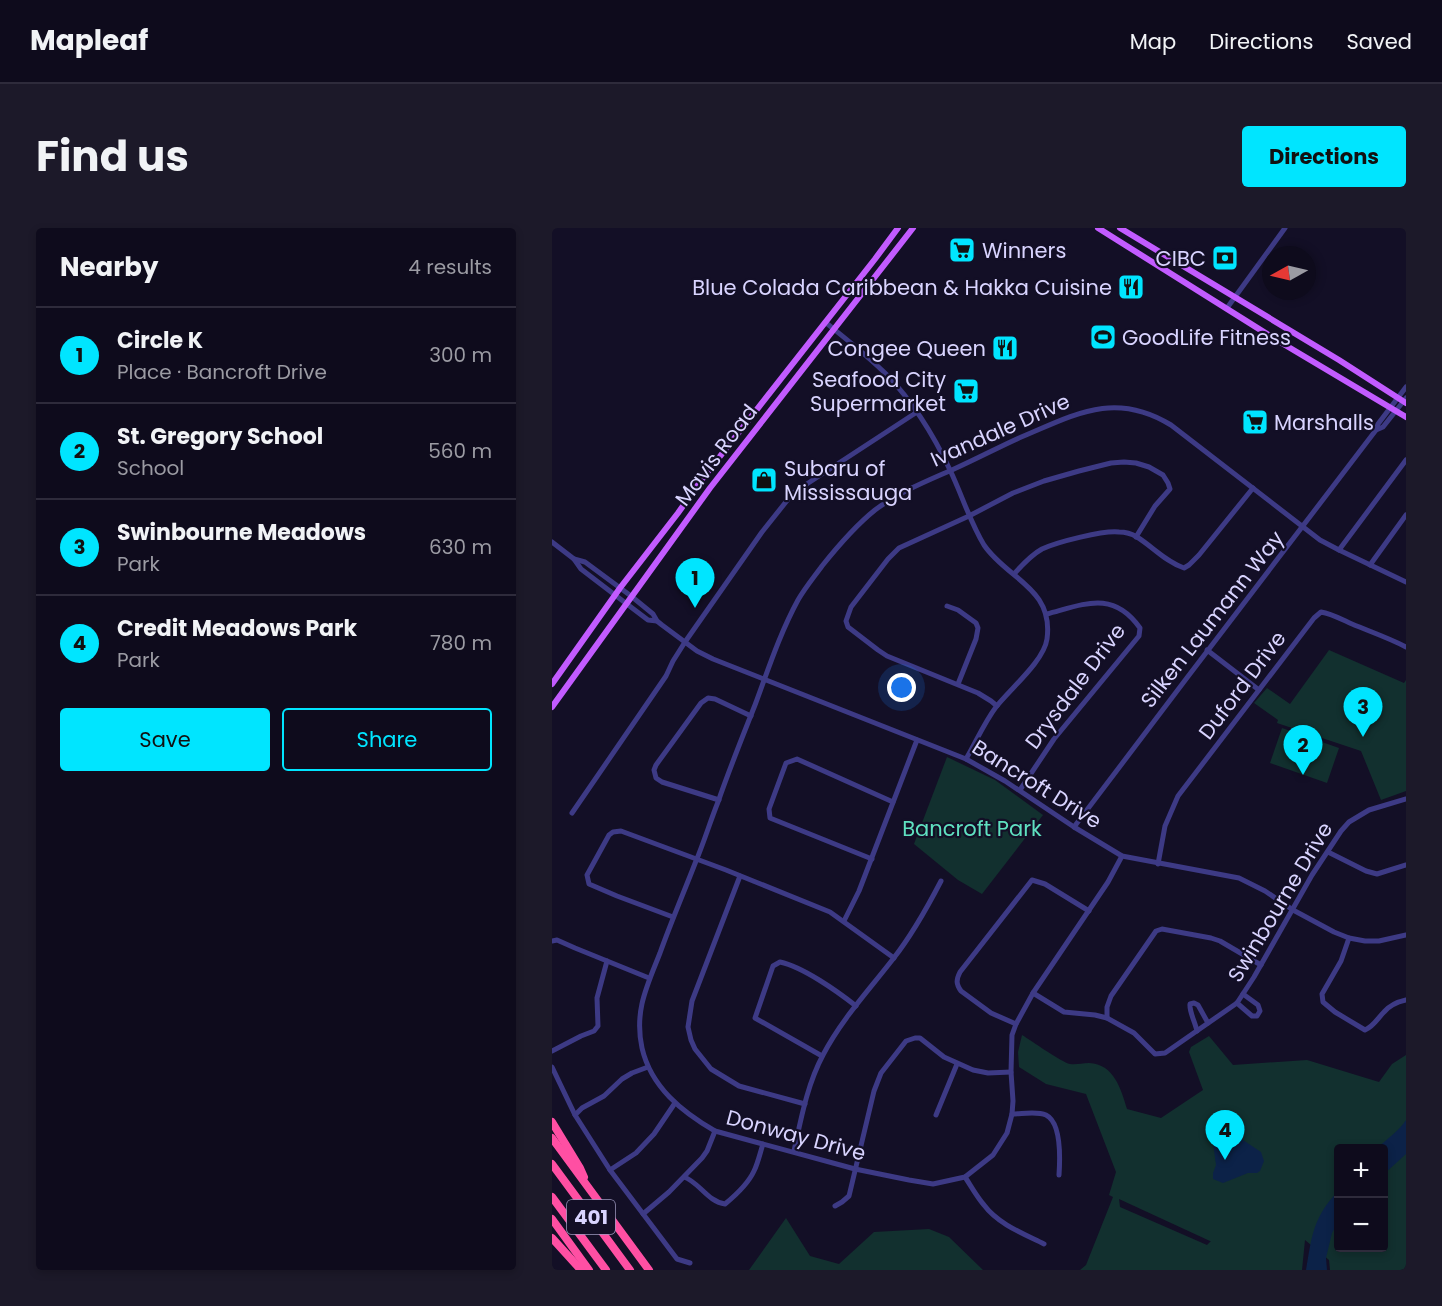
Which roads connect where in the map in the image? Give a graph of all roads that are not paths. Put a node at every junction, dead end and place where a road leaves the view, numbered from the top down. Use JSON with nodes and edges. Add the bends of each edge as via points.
{"nodes":[{"id":1,"x":898,"y":228,"type":"edge"},
{"id":2,"x":913,"y":228,"type":"edge"},
{"id":3,"x":1098,"y":228,"type":"edge"},
{"id":4,"x":1120,"y":228,"type":"edge"},
{"id":5,"x":1285,"y":228,"type":"edge"},
{"id":6,"x":1234,"y":298,"type":"junction"},
{"id":7,"x":1227,"y":308,"type":"junction"},
{"id":8,"x":825,"y":322,"type":"junction"},
{"id":9,"x":833,"y":329,"type":"junction"},
{"id":10,"x":1406,"y":387,"type":"edge"},
{"id":11,"x":1403,"y":400,"type":"edge"},
{"id":12,"x":1393,"y":410,"type":"junction"},
{"id":13,"x":917,"y":412,"type":"junction"},
{"id":14,"x":1406,"y":417,"type":"edge"},
{"id":15,"x":1406,"y":460,"type":"edge"},
{"id":16,"x":950,"y":471,"type":"junction"},
{"id":17,"x":1253,"y":488,"type":"junction"},
{"id":18,"x":1406,"y":515,"type":"edge"},
{"id":19,"x":969,"y":516,"type":"junction"},
{"id":20,"x":1304,"y":527,"type":"junction"},
{"id":21,"x":1136,"y":537,"type":"junction"},
{"id":22,"x":552,"y":542,"type":"edge"},
{"id":23,"x":1339,"y":550,"type":"junction"},
{"id":24,"x":574,"y":560,"type":"junction"},
{"id":25,"x":1370,"y":565,"type":"junction"},
{"id":26,"x":1014,"y":574,"type":"junction"},
{"id":27,"x":1406,"y":582,"type":"edge"},
{"id":28,"x":620,"y":588,"type":"junction"},
{"id":29,"x":615,"y":595,"type":"junction"},
{"id":30,"x":631,"y":596,"type":"junction"},
{"id":31,"x":626,"y":603,"type":"junction"},
{"id":32,"x":947,"y":606,"type":"dead end"},
{"id":33,"x":1047,"y":614,"type":"junction"},
{"id":34,"x":657,"y":621,"type":"junction"},
{"id":35,"x":685,"y":642,"type":"junction"},
{"id":36,"x":1406,"y":647,"type":"edge"},
{"id":37,"x":1207,"y":650,"type":"junction"},
{"id":38,"x":765,"y":678,"type":"junction"},
{"id":39,"x":552,"y":684,"type":"edge"},
{"id":40,"x":958,"y":684,"type":"junction"},
{"id":41,"x":1259,"y":690,"type":"junction"},
{"id":42,"x":997,"y":706,"type":"junction"},
{"id":43,"x":552,"y":707,"type":"edge"},
{"id":44,"x":751,"y":716,"type":"junction"},
{"id":45,"x":917,"y":740,"type":"junction"},
{"id":46,"x":966,"y":759,"type":"junction"},
{"id":47,"x":1020,"y":790,"type":"junction"},
{"id":48,"x":1406,"y":799,"type":"edge"},
{"id":49,"x":718,"y":800,"type":"junction"},
{"id":50,"x":893,"y":802,"type":"junction"},
{"id":51,"x":572,"y":813,"type":"dead end"},
{"id":52,"x":1074,"y":827,"type":"junction"},
{"id":53,"x":1328,"y":852,"type":"junction"},
{"id":54,"x":1122,"y":856,"type":"junction"},
{"id":55,"x":872,"y":859,"type":"junction"},
{"id":56,"x":697,"y":860,"type":"junction"},
{"id":57,"x":1158,"y":864,"type":"junction"},
{"id":58,"x":1406,"y":866,"type":"edge"},
{"id":59,"x":740,"y":876,"type":"junction"},
{"id":60,"x":941,"y":881,"type":"dead end"},
{"id":61,"x":1293,"y":910,"type":"junction"},
{"id":62,"x":1089,"y":911,"type":"junction"},
{"id":63,"x":673,"y":917,"type":"junction"},
{"id":64,"x":843,"y":921,"type":"junction"},
{"id":65,"x":1406,"y":935,"type":"edge"},
{"id":66,"x":1349,"y":938,"type":"junction"},
{"id":67,"x":552,"y":941,"type":"edge"},
{"id":68,"x":894,"y":958,"type":"junction"},
{"id":69,"x":607,"y":961,"type":"junction"},
{"id":70,"x":1261,"y":965,"type":"junction"},
{"id":71,"x":649,"y":978,"type":"junction"},
{"id":72,"x":1034,"y":993,"type":"junction"},
{"id":73,"x":1243,"y":994,"type":"junction"},
{"id":74,"x":1406,"y":1000,"type":"edge"},
{"id":75,"x":1238,"y":1003,"type":"junction"},
{"id":76,"x":856,"y":1006,"type":"junction"},
{"id":77,"x":1107,"y":1018,"type":"junction"},
{"id":78,"x":1208,"y":1023,"type":"junction"},
{"id":79,"x":1016,"y":1024,"type":"junction"},
{"id":80,"x":1197,"y":1031,"type":"junction"},
{"id":81,"x":552,"y":1051,"type":"edge"},
{"id":82,"x":822,"y":1056,"type":"junction"},
{"id":83,"x":957,"y":1064,"type":"junction"},
{"id":84,"x":552,"y":1067,"type":"edge"},
{"id":85,"x":648,"y":1067,"type":"junction"},
{"id":86,"x":1011,"y":1072,"type":"junction"},
{"id":87,"x":675,"y":1103,"type":"junction"},
{"id":88,"x":805,"y":1104,"type":"junction"},
{"id":89,"x":1012,"y":1114,"type":"junction"},
{"id":90,"x":575,"y":1115,"type":"junction"},
{"id":91,"x":936,"y":1115,"type":"dead end"},
{"id":92,"x":552,"y":1122,"type":"edge"},
{"id":93,"x":715,"y":1131,"type":"junction"},
{"id":94,"x":552,"y":1138,"type":"edge"},
{"id":95,"x":763,"y":1144,"type":"junction"},
{"id":96,"x":794,"y":1151,"type":"junction"},
{"id":97,"x":552,"y":1164,"type":"edge"},
{"id":98,"x":855,"y":1169,"type":"junction"},
{"id":99,"x":610,"y":1170,"type":"junction"},
{"id":100,"x":1059,"y":1175,"type":"dead end"},
{"id":101,"x":684,"y":1177,"type":"junction"},
{"id":102,"x":965,"y":1177,"type":"junction"},
{"id":103,"x":591,"y":1192,"type":"junction"},
{"id":104,"x":552,"y":1197,"type":"edge"},
{"id":105,"x":835,"y":1206,"type":"dead end"},
{"id":106,"x":643,"y":1214,"type":"junction"},
{"id":107,"x":552,"y":1219,"type":"edge"},
{"id":108,"x":552,"y":1238,"type":"edge"},
{"id":109,"x":1044,"y":1244,"type":"dead end"},
{"id":110,"x":690,"y":1263,"type":"dead end"},
{"id":111,"x":581,"y":1270,"type":"edge"},
{"id":112,"x":589,"y":1270,"type":"edge"},
{"id":113,"x":606,"y":1270,"type":"edge"},
{"id":114,"x":630,"y":1270,"type":"edge"},
{"id":115,"x":649,"y":1270,"type":"edge"}],
"edges":[{"from":1,"to":8,"type":"main road","name":"Mavis Road"},
{"from":2,"to":9,"type":"main road","name":"Mavis Road"},
{"from":3,"to":7,"type":"main road"},
{"from":4,"to":6,"type":"main road"},
{"from":5,"to":6,"type":"street"},
{"from":6,"to":7,"type":"street"},
{"from":6,"to":11,"type":"main road"},
{"from":7,"to":12,"type":"main road"},
{"from":8,"to":9,"type":"street"},
{"from":8,"to":28,"type":"main road","name":"Mavis Road"},
{"from":9,"to":13,"type":"street","via":[[887,375]]},
{"from":9,"to":30,"type":"main road","name":"Mavis Road"},
{"from":10,"to":11,"type":"street","name":"Silken Laumann Way"},
{"from":11,"to":12,"type":"street","name":"Silken Laumann Way"},
{"from":12,"to":14,"type":"main road"},
{"from":12,"to":20,"type":"street","name":"Silken Laumann Way"},
{"from":13,"to":16,"type":"street"},
{"from":13,"to":35,"type":"street","via":[[793,493]]},
{"from":15,"to":23,"type":"street"},
{"from":16,"to":17,"type":"street","name":"Ivandale Drive","via":[[1077,413],[1117,408],[1143,412],[1171,425]]},
{"from":16,"to":19,"type":"street"},
{"from":16,"to":38,"type":"street","name":"Ivandale Drive","via":[[888,501],[852,531],[799,598]]},
{"from":17,"to":20,"type":"street","name":"Ivandale Drive"},
{"from":17,"to":21,"type":"street","via":[[1184,568]]},
{"from":18,"to":25,"type":"street"},
{"from":19,"to":21,"type":"street","via":[[1044,481],[1111,463],[1136,463],[1163,475],[1170,489]]},
{"from":19,"to":26,"type":"street","via":[[985,546]]},
{"from":19,"to":40,"type":"street","via":[[899,548],[851,607],[846,621],[848,627],[888,656]]},
{"from":20,"to":23,"type":"street","name":"Ivandale Drive"},
{"from":20,"to":37,"type":"street","name":"Silken Laumann Way"},
{"from":21,"to":26,"type":"street","via":[[1117,531],[1056,544],[1029,558]]},
{"from":22,"to":24,"type":"street"},
{"from":23,"to":25,"type":"street","name":"Ivandale Drive"},
{"from":24,"to":28,"type":"street","name":"Bancroft Drive","via":[[585,562]]},
{"from":24,"to":29,"type":"street","name":"Bancroft Drive"},
{"from":25,"to":27,"type":"street","name":"Ivandale Drive"},
{"from":26,"to":33,"type":"street","via":[[1041,601]]},
{"from":28,"to":29,"type":"main road","name":"Mavis Road"},
{"from":28,"to":30,"type":"street","name":"Bancroft Drive"},
{"from":29,"to":31,"type":"street","name":"Bancroft Drive"},
{"from":29,"to":39,"type":"main road","name":"Mavis Road"},
{"from":30,"to":31,"type":"main road","name":"Mavis Road"},
{"from":30,"to":34,"type":"street","name":"Bancroft Drive"},
{"from":31,"to":34,"type":"street","name":"Bancroft Drive","via":[[648,620]]},
{"from":31,"to":43,"type":"main road","name":"Mavis Road"},
{"from":32,"to":40,"type":"street","via":[[976,623],[978,630]]},
{"from":33,"to":42,"type":"street","via":[[1047,641],[1039,658]]},
{"from":33,"to":47,"type":"street","name":"Drysdale Drive","via":[[1106,603],[1134,620],[1140,628],[1139,636],[1054,739]]},
{"from":34,"to":35,"type":"street","name":"Bancroft Drive"},
{"from":35,"to":38,"type":"street","name":"Bancroft Drive","via":[[713,659]]},
{"from":35,"to":51,"type":"street"},
{"from":36,"to":41,"type":"street","name":"Duford Drive","via":[[1321,612]]},
{"from":37,"to":41,"type":"street"},
{"from":37,"to":52,"type":"street","name":"Silken Laumann Way"},
{"from":38,"to":44,"type":"street","name":"Donway Drive"},
{"from":38,"to":45,"type":"street","name":"Bancroft Drive"},
{"from":40,"to":42,"type":"street"},
{"from":41,"to":57,"type":"street","name":"Duford Drive","via":[[1178,796],[1165,826]]},
{"from":42,"to":46,"type":"street"},
{"from":44,"to":49,"type":"street","name":"Donway Drive"},
{"from":44,"to":49,"type":"street","via":[[708,698],[700,703],[654,770],[662,782]]},
{"from":45,"to":46,"type":"street","name":"Bancroft Drive"},
{"from":45,"to":50,"type":"street"},
{"from":46,"to":47,"type":"street","name":"Bancroft Drive"},
{"from":47,"to":52,"type":"street","name":"Bancroft Drive"},
{"from":48,"to":53,"type":"street","name":"Swinbourne Drive","via":[[1369,810],[1349,822]]},
{"from":49,"to":56,"type":"street","name":"Donway Drive"},
{"from":50,"to":55,"type":"street"},
{"from":50,"to":55,"type":"street","via":[[797,759],[786,763],[772,800],[770,818]]},
{"from":52,"to":54,"type":"street","name":"Bancroft Drive"},
{"from":53,"to":58,"type":"street","via":[[1377,874]]},
{"from":53,"to":61,"type":"street","name":"Swinbourne Drive"},
{"from":54,"to":57,"type":"street","name":"Bancroft Drive"},
{"from":54,"to":62,"type":"street","name":"Donway Drive"},
{"from":55,"to":64,"type":"street"},
{"from":56,"to":59,"type":"street"},
{"from":56,"to":63,"type":"street","name":"Donway Drive"},
{"from":56,"to":63,"type":"street","via":[[621,831],[613,832],[587,875],[589,884]]},
{"from":57,"to":61,"type":"street","name":"Bancroft Drive","via":[[1239,878]]},
{"from":59,"to":64,"type":"street","via":[[830,912]]},
{"from":59,"to":88,"type":"street","via":[[692,1001],[688,1027],[691,1040],[711,1069],[739,1086]]},
{"from":60,"to":68,"type":"street"},
{"from":61,"to":66,"type":"street","name":"Bancroft Drive"},
{"from":61,"to":70,"type":"street","name":"Swinbourne Drive"},
{"from":62,"to":72,"type":"street","name":"Donway Drive"},
{"from":62,"to":79,"type":"street","via":[[1032,880],[960,972],[956,980],[961,991]]},
{"from":63,"to":71,"type":"street","name":"Donway Drive"},
{"from":64,"to":68,"type":"street"},
{"from":65,"to":66,"type":"street","name":"Bancroft Drive","via":[[1379,941]]},
{"from":66,"to":74,"type":"street","via":[[1323,994],[1323,1002],[1365,1030],[1394,1003]]},
{"from":67,"to":69,"type":"street"},
{"from":68,"to":76,"type":"street"},
{"from":69,"to":71,"type":"street"},
{"from":69,"to":81,"type":"street","via":[[597,998],[598,1026]]},
{"from":70,"to":73,"type":"street","name":"Swinbourne Drive"},
{"from":70,"to":77,"type":"street","via":[[1211,938],[1156,931],[1112,996]]},
{"from":71,"to":85,"type":"street","name":"Donway Drive","via":[[640,1016]]},
{"from":72,"to":77,"type":"street","name":"Swinbourne Drive","via":[[1064,1012]]},
{"from":72,"to":79,"type":"street","name":"Donway Drive"},
{"from":73,"to":75,"type":"street","name":"Swinbourne Drive"},
{"from":73,"to":75,"type":"street","via":[[1260,1011],[1252,1016]]},
{"from":75,"to":78,"type":"street","name":"Swinbourne Drive"},
{"from":76,"to":82,"type":"street"},
{"from":76,"to":82,"type":"street","via":[[789,964],[780,962],[773,966],[755,1018]]},
{"from":77,"to":80,"type":"street","name":"Swinbourne Drive","via":[[1134,1033],[1155,1054],[1165,1053]]},
{"from":78,"to":80,"type":"street","name":"Swinbourne Drive"},
{"from":78,"to":80,"type":"street","via":[[1198,1005],[1190,1004]]},
{"from":79,"to":86,"type":"street","name":"Donway Drive"},
{"from":82,"to":88,"type":"street"},
{"from":83,"to":86,"type":"street","via":[[988,1073]]},
{"from":83,"to":91,"type":"street"},
{"from":83,"to":98,"type":"street","via":[[920,1038],[906,1041],[881,1073]]},
{"from":84,"to":90,"type":"street"},
{"from":85,"to":87,"type":"street","name":"Donway Drive"},
{"from":85,"to":90,"type":"street","via":[[622,1079]]},
{"from":86,"to":89,"type":"street","name":"Donway Drive"},
{"from":87,"to":93,"type":"street","name":"Donway Drive"},
{"from":87,"to":99,"type":"street","via":[[636,1153]]},
{"from":88,"to":96,"type":"street"},
{"from":89,"to":100,"type":"street","via":[[1038,1113],[1053,1123],[1060,1154]]},
{"from":89,"to":102,"type":"street","name":"Donway Drive","via":[[1007,1133],[993,1155]]},
{"from":90,"to":99,"type":"street"},
{"from":92,"to":103,"type":"highway"},
{"from":93,"to":95,"type":"street","name":"Donway Drive"},
{"from":93,"to":101,"type":"street","via":[[707,1151]]},
{"from":94,"to":103,"type":"highway","number":"401"},
{"from":95,"to":96,"type":"street","name":"Donway Drive"},
{"from":95,"to":101,"type":"street","via":[[749,1180],[725,1204]]},
{"from":96,"to":98,"type":"street","name":"Donway Drive"},
{"from":97,"to":114,"type":"highway","number":"401"},
{"from":98,"to":102,"type":"street","name":"Donway Drive","via":[[933,1184]]},
{"from":98,"to":105,"type":"street","via":[[849,1196]]},
{"from":99,"to":106,"type":"street"},
{"from":101,"to":106,"type":"street"},
{"from":102,"to":109,"type":"street","via":[[984,1207]]},
{"from":103,"to":115,"type":"highway","number":"401"},
{"from":104,"to":113,"type":"highway","number":"401"},
{"from":106,"to":110,"type":"street","via":[[677,1259]]},
{"from":107,"to":112,"type":"highway","number":"401"},
{"from":108,"to":111,"type":"highway"}]}
